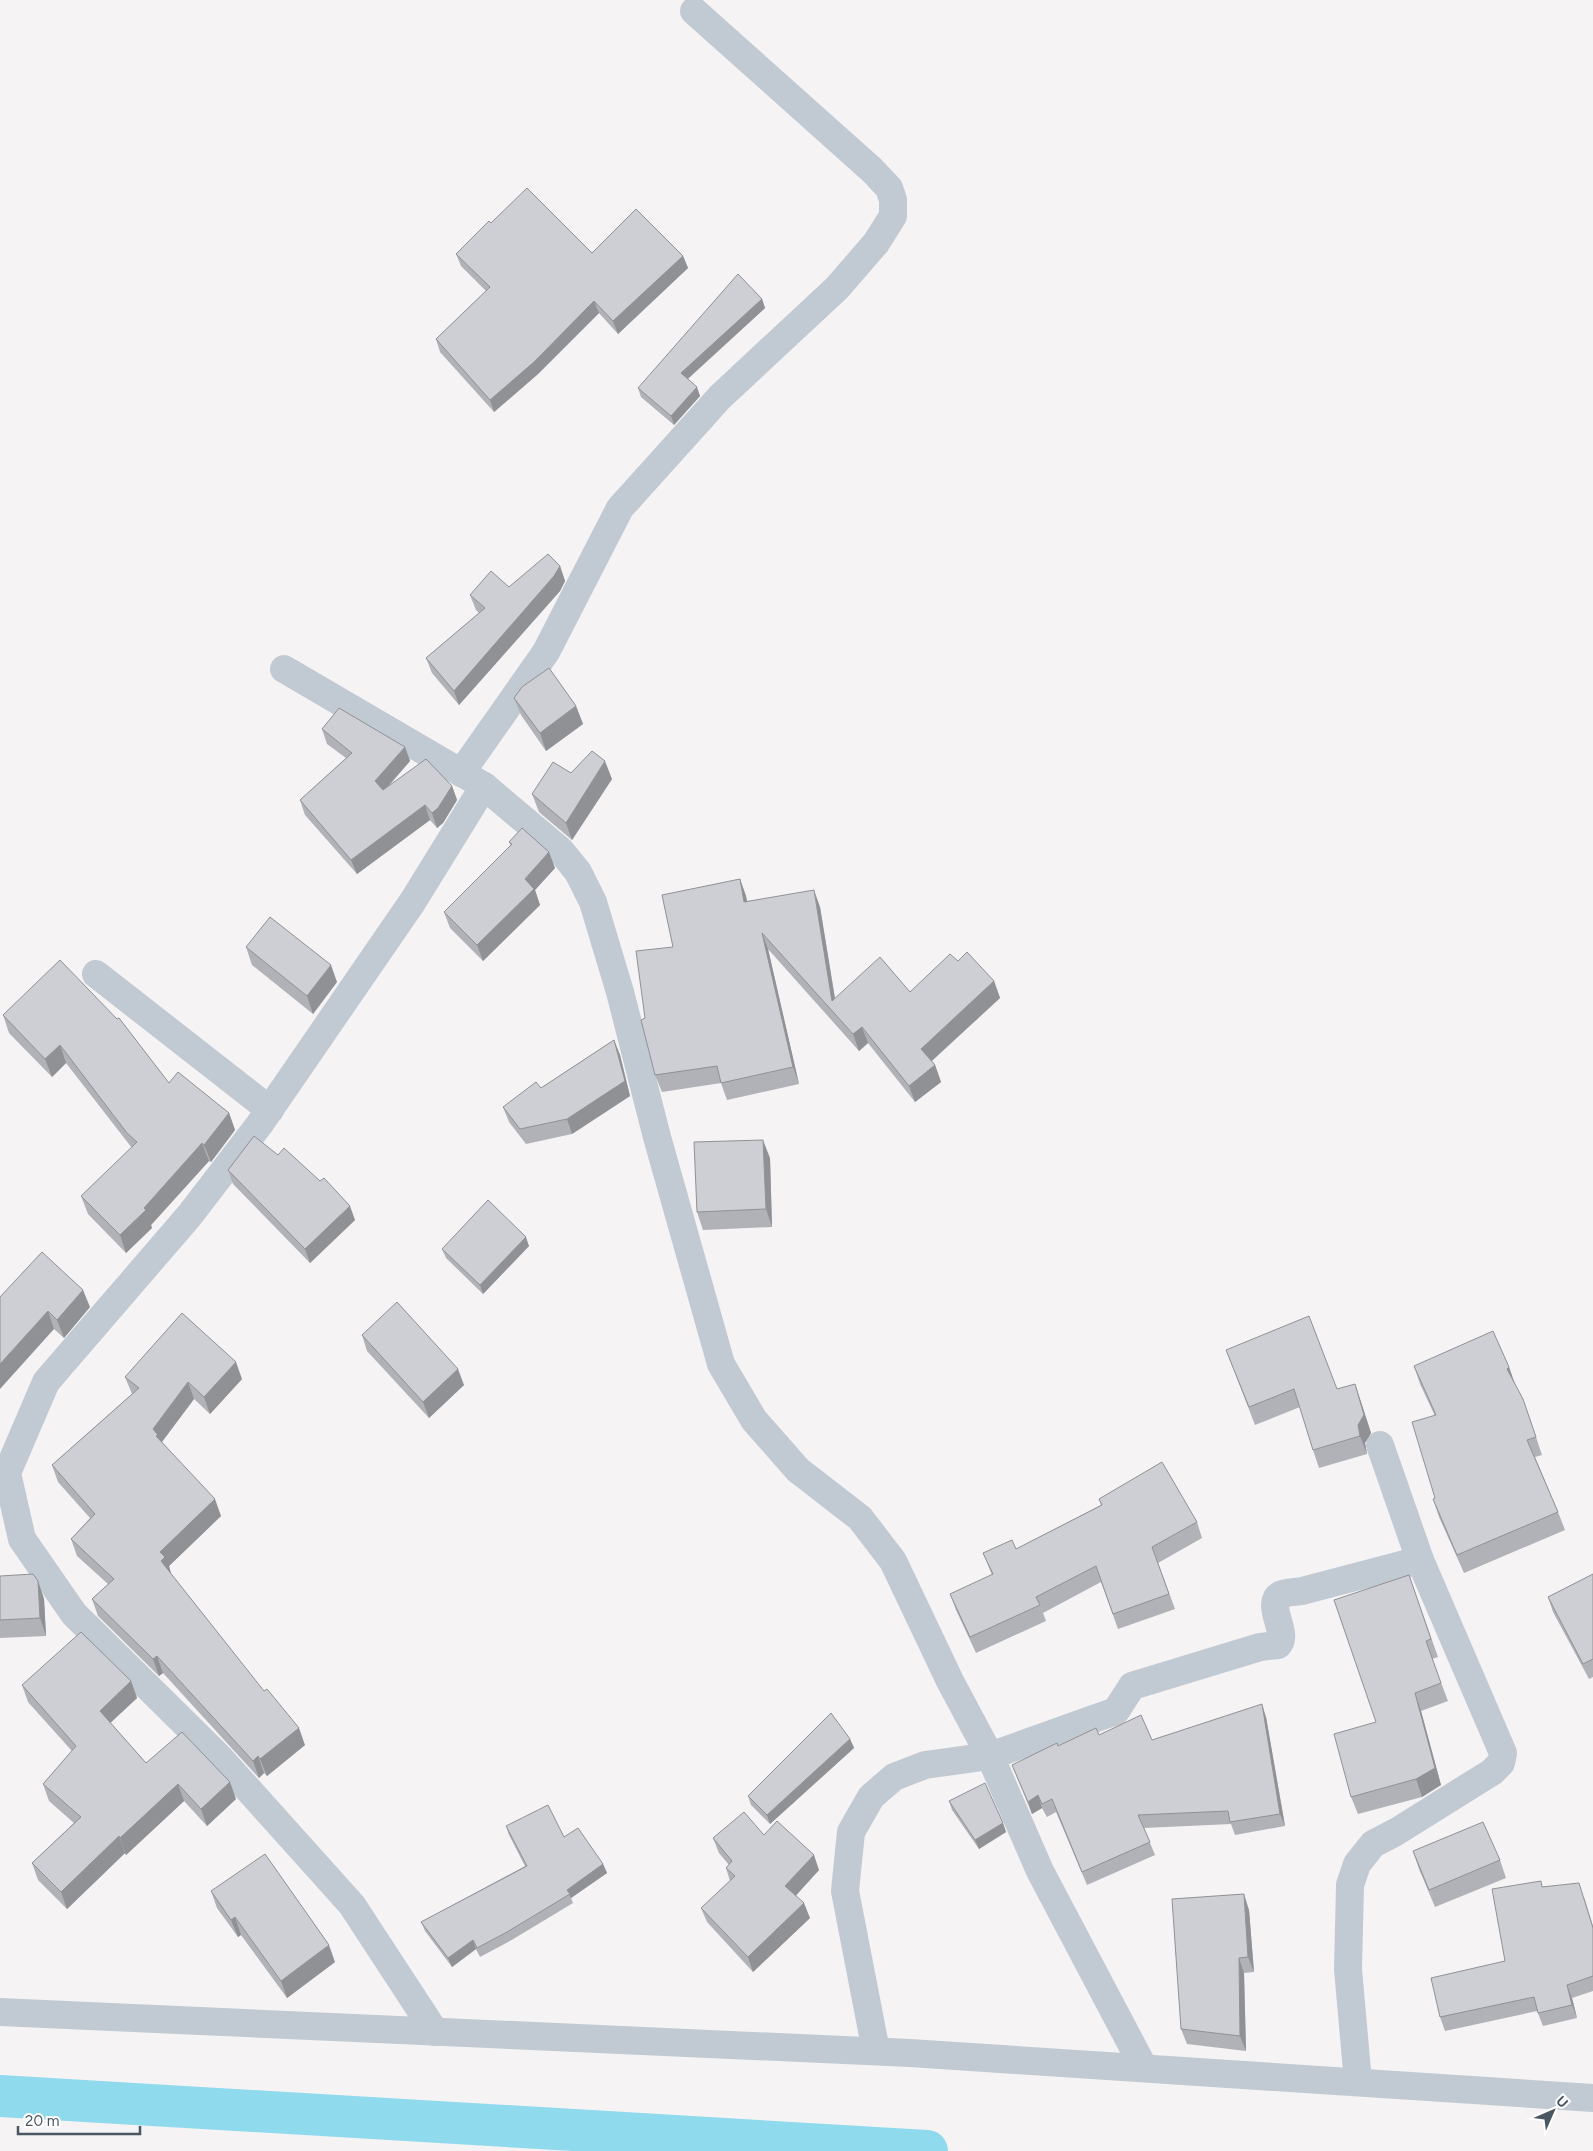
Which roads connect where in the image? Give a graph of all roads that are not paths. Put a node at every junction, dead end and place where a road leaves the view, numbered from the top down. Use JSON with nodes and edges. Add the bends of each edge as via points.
{"nodes":[{"id":1,"x":694,"y":11,"type":"dead end"},
{"id":2,"x":284,"y":669,"type":"dead end"},
{"id":3,"x":472,"y":780,"type":"junction"},
{"id":4,"x":96,"y":974,"type":"dead end"},
{"id":5,"x":270,"y":1110,"type":"junction"},
{"id":6,"x":1380,"y":1445,"type":"dead end"},
{"id":7,"x":1420,"y":1560,"type":"junction"},
{"id":8,"x":990,"y":1756,"type":"junction"},
{"id":9,"x":0,"y":2012,"type":"edge"},
{"id":10,"x":434,"y":2032,"type":"junction"},
{"id":11,"x":876,"y":2051,"type":"junction"},
{"id":12,"x":1144,"y":2068,"type":"junction"},
{"id":13,"x":1358,"y":2082,"type":"junction"},
{"id":14,"x":1593,"y":2098,"type":"edge"}],
"edges":[{"from":1,"to":3,"type":"street","via":[[872,170],[889,188],[893,216],[876,243],[837,288],[720,397],[620,508],[546,652]]},
{"from":2,"to":3,"type":"street"},
{"from":3,"to":5,"type":"street","via":[[414,901]]},
{"from":3,"to":8,"type":"street","via":[[561,850],[578,872],[593,902],[721,1364],[754,1420],[798,1470],[860,1518],[893,1561]]},
{"from":4,"to":5,"type":"street"},
{"from":5,"to":10,"type":"street","via":[[189,1216],[46,1382],[7,1473],[22,1539],[74,1614],[220,1758],[352,1905]]},
{"from":6,"to":7,"type":"street"},
{"from":7,"to":8,"type":"street","via":[[1282,1594],[1275,1606],[1282,1639],[1278,1645],[1260,1647],[1132,1686],[1116,1711]]},
{"from":7,"to":13,"type":"street","via":[[1503,1753],[1501,1763],[1492,1772],[1373,1844],[1356,1864],[1350,1885],[1348,1970]]},
{"from":8,"to":11,"type":"street","via":[[925,1765],[894,1778],[871,1797],[851,1832],[845,1891]]},
{"from":8,"to":12,"type":"street","via":[[1040,1871]]},
{"from":9,"to":10,"type":"street"},
{"from":10,"to":11,"type":"street"},
{"from":11,"to":12,"type":"street"},
{"from":12,"to":13,"type":"street"},
{"from":13,"to":14,"type":"street"}]}
